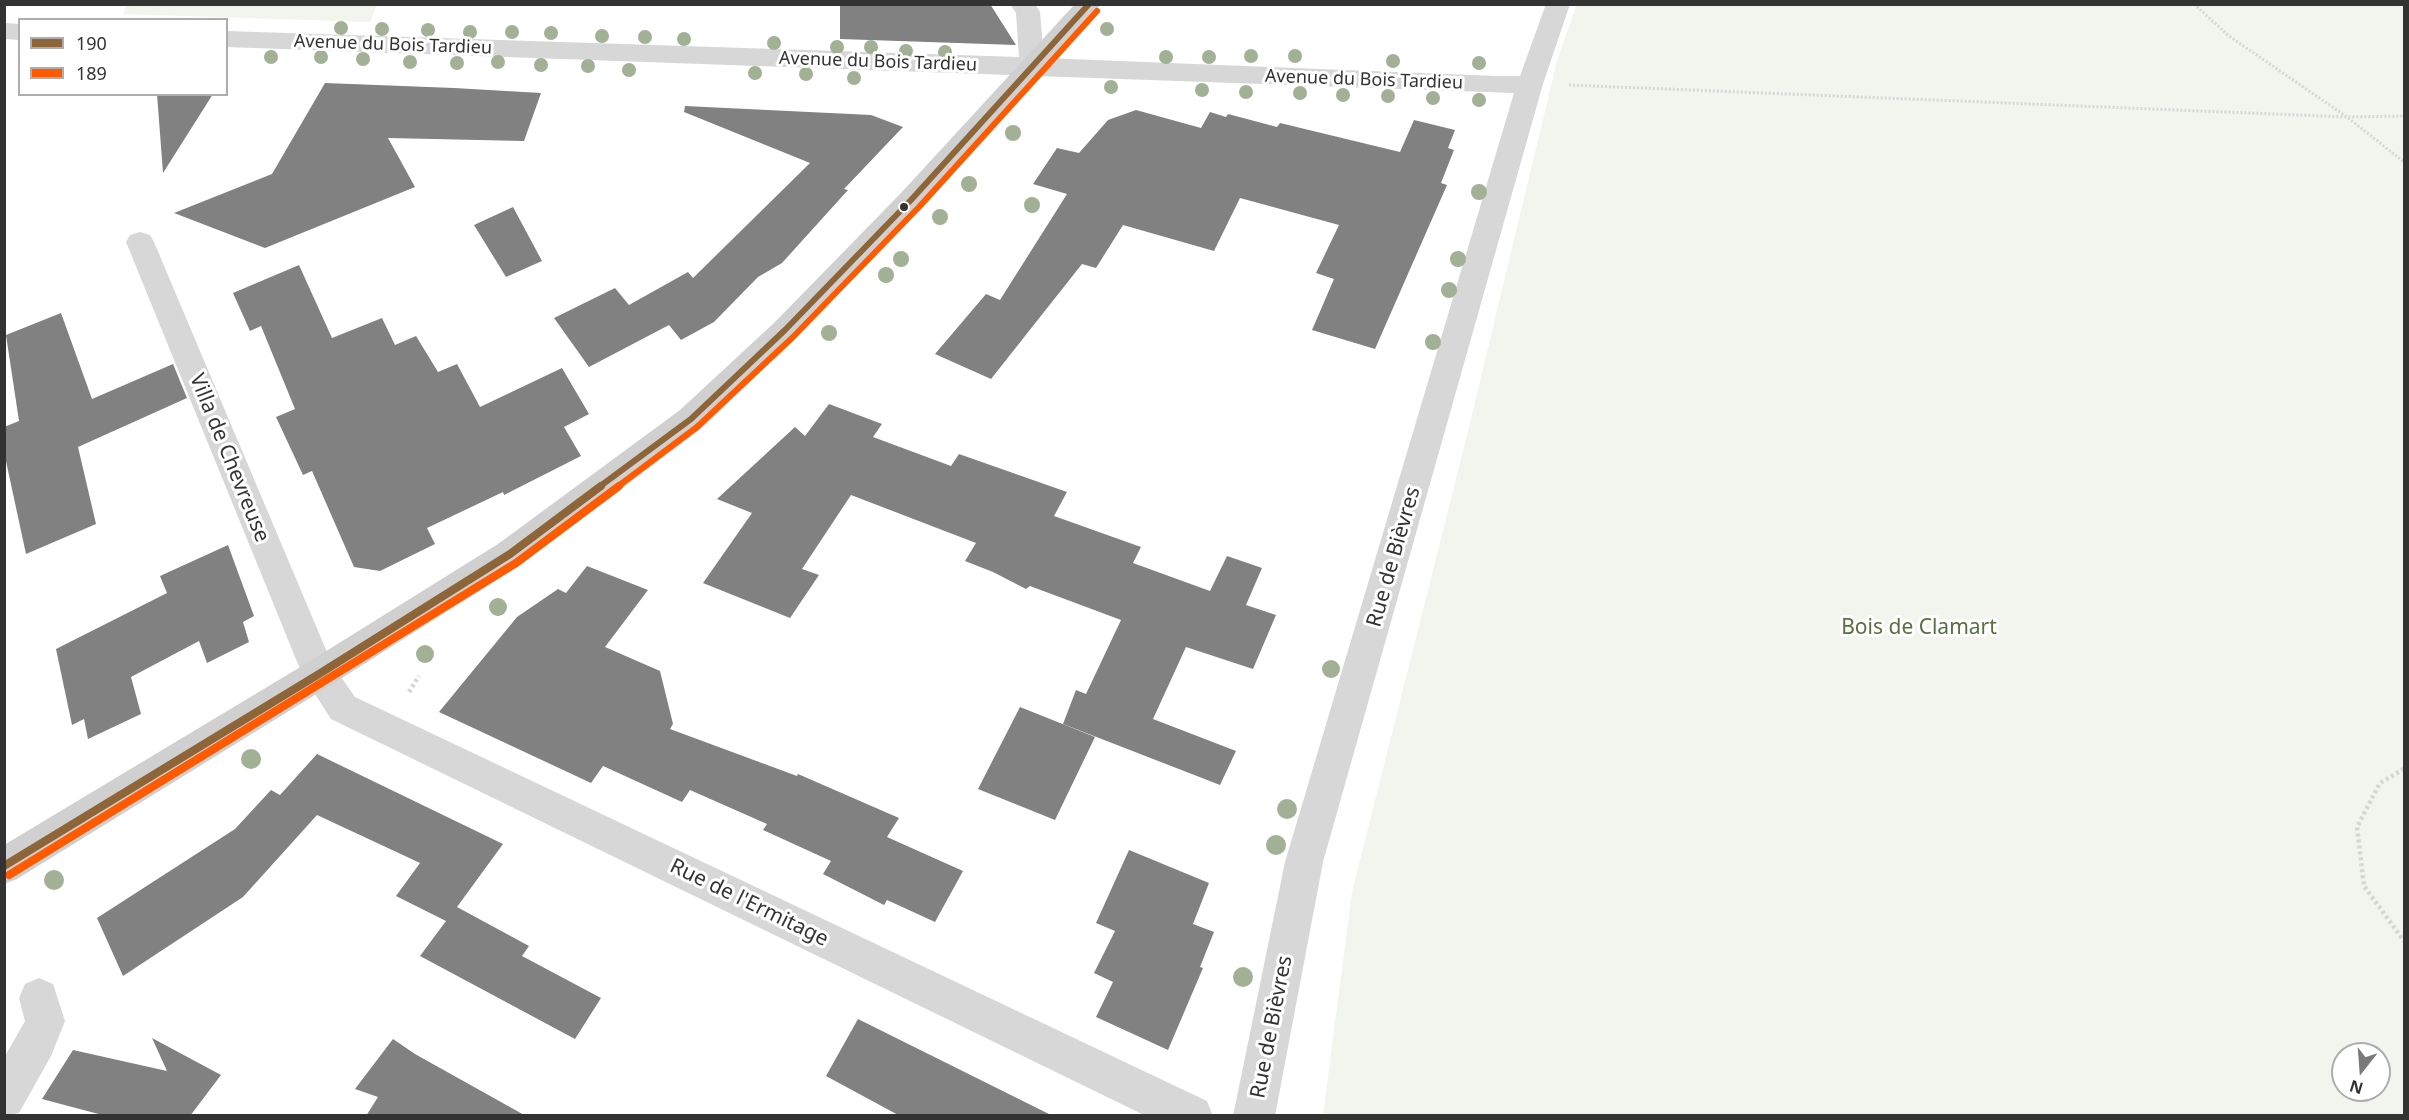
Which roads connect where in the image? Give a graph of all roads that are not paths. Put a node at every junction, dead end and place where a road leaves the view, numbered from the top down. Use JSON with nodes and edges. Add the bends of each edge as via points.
{"nodes":[{"id":1,"x":1022,"y":4,"type":"edge"},
{"id":2,"x":1089,"y":4,"type":"edge"},
{"id":3,"x":1558,"y":4,"type":"edge"},
{"id":4,"x":228,"y":39,"type":"edge"},
{"id":5,"x":1032,"y":67,"type":"junction"},
{"id":6,"x":1530,"y":84,"type":"junction"},
{"id":7,"x":140,"y":242,"type":"dead end"},
{"id":8,"x":319,"y":674,"type":"junction"},
{"id":9,"x":4,"y":866,"type":"edge"},
{"id":10,"x":39,"y":998,"type":"dead end"},
{"id":11,"x":4,"y":1098,"type":"edge"},
{"id":12,"x":1192,"y":1116,"type":"edge"},
{"id":13,"x":1254,"y":1116,"type":"edge"}],
"edges":[{"from":1,"to":5,"type":"street","via":[[1028,12]]},
{"from":2,"to":5,"type":"street"},
{"from":3,"to":6,"type":"street","name":"Rue de Bièvres"},
{"from":4,"to":5,"type":"street","name":"Avenue du Bois Tardieu"},
{"from":5,"to":6,"type":"street","name":"Avenue du Bois Tardieu"},
{"from":5,"to":8,"type":"street","via":[[785,330],[690,419],[510,554]]},
{"from":6,"to":13,"type":"street","name":"Rue de Bièvres","via":[[1304,862]]},
{"from":7,"to":8,"type":"street","name":"Villa de Chevreuse"},
{"from":8,"to":9,"type":"street"},
{"from":8,"to":12,"type":"street","name":"Rue de l'Ermitage","via":[[343,708]]},
{"from":10,"to":11,"type":"street","via":[[45,1022]]}]}
